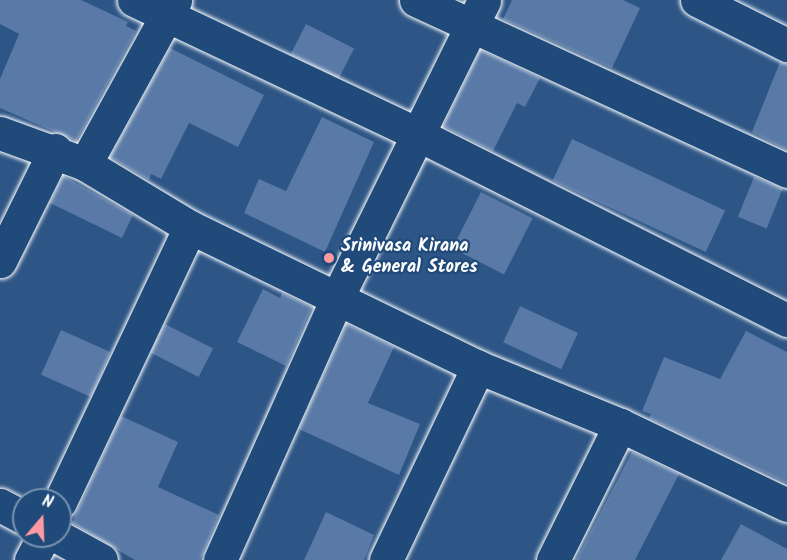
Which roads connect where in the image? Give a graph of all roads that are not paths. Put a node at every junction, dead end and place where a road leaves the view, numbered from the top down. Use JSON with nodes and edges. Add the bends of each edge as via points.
{"nodes":[{"id":1,"x":134,"y":0,"type":"edge"},
{"id":2,"x":416,"y":0,"type":"edge"},
{"id":3,"x":697,"y":0,"type":"edge"},
{"id":4,"x":170,"y":8,"type":"edge"},
{"id":5,"x":478,"y":14,"type":"edge"},
{"id":6,"x":787,"y":45,"type":"edge"},
{"id":7,"x":0,"y":134,"type":"edge"},
{"id":8,"x":419,"y":135,"type":"junction"},
{"id":9,"x":55,"y":150,"type":"junction"},
{"id":10,"x":86,"y":164,"type":"junction"},
{"id":11,"x":787,"y":171,"type":"edge"},
{"id":12,"x":189,"y":227,"type":"junction"},
{"id":13,"x":0,"y":261,"type":"edge"},
{"id":14,"x":337,"y":298,"type":"junction"},
{"id":15,"x":787,"y":320,"type":"edge"},
{"id":16,"x":478,"y":368,"type":"junction"},
{"id":17,"x":620,"y":425,"type":"junction"},
{"id":18,"x":67,"y":488,"type":"edge"},
{"id":19,"x":787,"y":505,"type":"edge"},
{"id":20,"x":72,"y":544,"type":"edge"},
{"id":21,"x":101,"y":560,"type":"edge"},
{"id":22,"x":220,"y":560,"type":"edge"},
{"id":23,"x":386,"y":560,"type":"edge"},
{"id":24,"x":552,"y":560,"type":"edge"}],
"edges":[{"from":1,"to":4,"type":"street"},
{"from":2,"to":5,"type":"street"},
{"from":3,"to":6,"type":"street"},
{"from":4,"to":8,"type":"street"},
{"from":4,"to":10,"type":"street"},
{"from":5,"to":8,"type":"street"},
{"from":5,"to":11,"type":"street"},
{"from":7,"to":9,"type":"street"},
{"from":8,"to":14,"type":"street"},
{"from":8,"to":15,"type":"street"},
{"from":9,"to":10,"type":"street"},
{"from":9,"to":13,"type":"street"},
{"from":10,"to":12,"type":"street"},
{"from":12,"to":14,"type":"street"},
{"from":12,"to":18,"type":"street"},
{"from":14,"to":16,"type":"street"},
{"from":14,"to":22,"type":"street"},
{"from":16,"to":17,"type":"street"},
{"from":16,"to":23,"type":"street"},
{"from":17,"to":19,"type":"street"},
{"from":17,"to":24,"type":"street"},
{"from":20,"to":21,"type":"street"}]}
